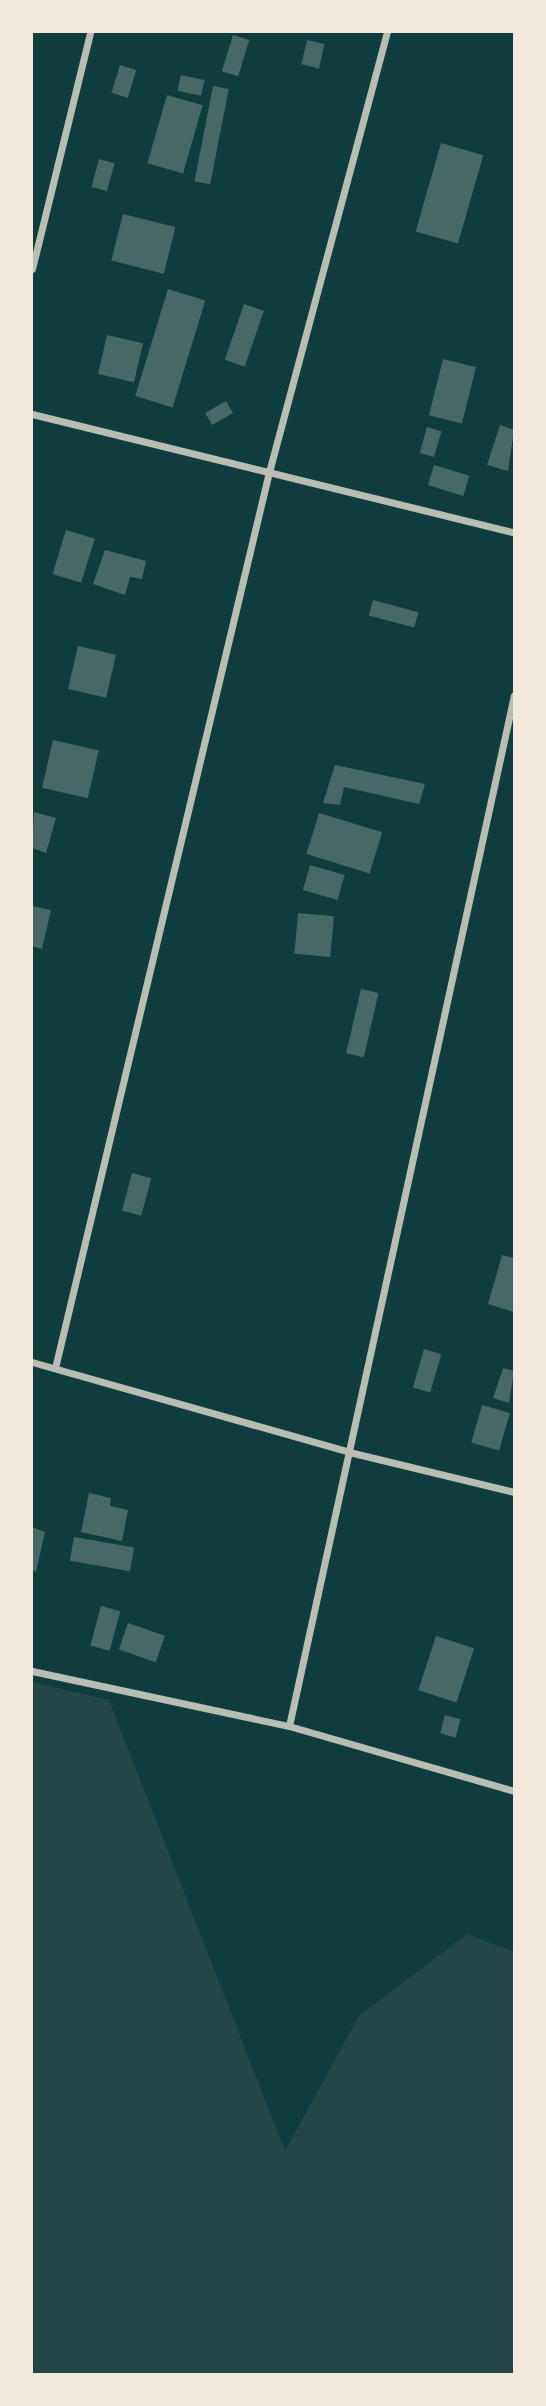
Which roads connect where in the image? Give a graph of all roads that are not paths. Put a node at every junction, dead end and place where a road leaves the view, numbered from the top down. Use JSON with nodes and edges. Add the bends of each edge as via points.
{"nodes":[{"id":1,"x":90,"y":32,"type":"edge"},
{"id":2,"x":387,"y":32,"type":"edge"},
{"id":3,"x":32,"y":269,"type":"edge"},
{"id":4,"x":32,"y":414,"type":"edge"},
{"id":5,"x":269,"y":472,"type":"junction"},
{"id":6,"x":514,"y":532,"type":"edge"},
{"id":7,"x":514,"y":695,"type":"edge"},
{"id":8,"x":32,"y":1362,"type":"edge"},
{"id":9,"x":55,"y":1368,"type":"junction"},
{"id":10,"x":349,"y":1452,"type":"junction"},
{"id":11,"x":514,"y":1492,"type":"edge"},
{"id":12,"x":32,"y":1671,"type":"edge"},
{"id":13,"x":289,"y":1726,"type":"junction"},
{"id":14,"x":514,"y":1791,"type":"edge"}],
"edges":[{"from":1,"to":3,"type":"street"},
{"from":2,"to":5,"type":"street"},
{"from":4,"to":5,"type":"street"},
{"from":5,"to":6,"type":"street"},
{"from":5,"to":9,"type":"street"},
{"from":7,"to":10,"type":"street"},
{"from":8,"to":9,"type":"street"},
{"from":9,"to":10,"type":"street"},
{"from":10,"to":11,"type":"street"},
{"from":10,"to":13,"type":"street"},
{"from":12,"to":13,"type":"street"},
{"from":13,"to":14,"type":"street"}]}
